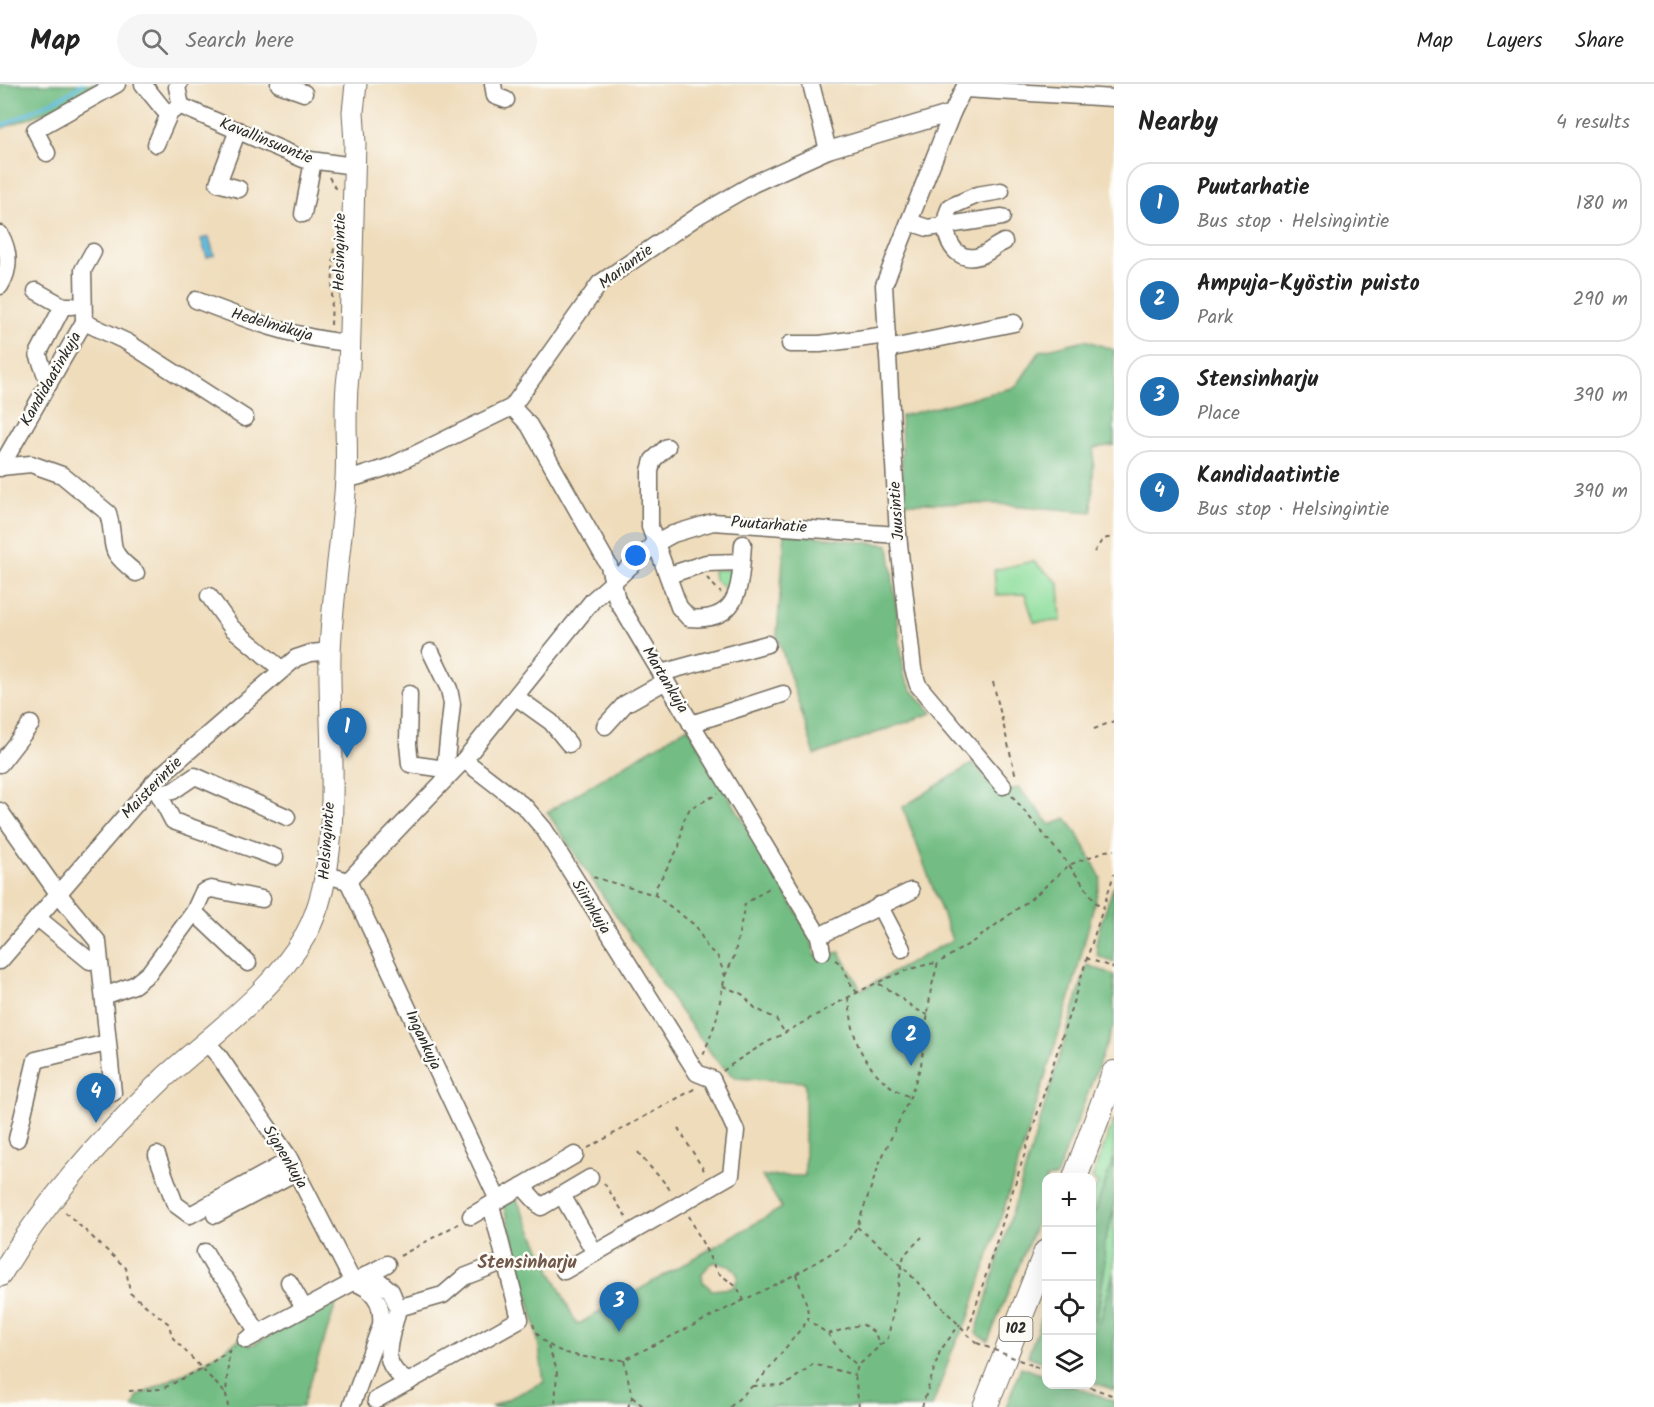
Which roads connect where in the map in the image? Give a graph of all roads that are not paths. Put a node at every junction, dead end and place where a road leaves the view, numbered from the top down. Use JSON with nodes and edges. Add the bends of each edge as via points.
{"nodes":[{"id":1,"x":117,"y":84,"type":"edge"},
{"id":2,"x":143,"y":84,"type":"edge"},
{"id":3,"x":179,"y":84,"type":"edge"},
{"id":4,"x":279,"y":84,"type":"edge"},
{"id":5,"x":356,"y":84,"type":"edge"},
{"id":6,"x":493,"y":84,"type":"edge"},
{"id":7,"x":811,"y":84,"type":"edge"},
{"id":8,"x":965,"y":87,"type":"edge"},
{"id":9,"x":304,"y":93,"type":"dead end"},
{"id":10,"x":1114,"y":98,"type":"edge"},
{"id":11,"x":506,"y":100,"type":"dead end"},
{"id":12,"x":176,"y":109,"type":"junction"},
{"id":13,"x":952,"y":112,"type":"junction"},
{"id":14,"x":238,"y":130,"type":"junction"},
{"id":15,"x":156,"y":144,"type":"dead end"},
{"id":16,"x":828,"y":150,"type":"junction"},
{"id":17,"x":47,"y":153,"type":"dead end"},
{"id":18,"x":313,"y":161,"type":"junction"},
{"id":19,"x":347,"y":166,"type":"junction"},
{"id":20,"x":239,"y":189,"type":"dead end"},
{"id":21,"x":1000,"y":191,"type":"dead end"},
{"id":22,"x":303,"y":214,"type":"dead end"},
{"id":23,"x":1002,"y":217,"type":"dead end"},
{"id":24,"x":909,"y":222,"type":"junction"},
{"id":25,"x":945,"y":226,"type":"junction"},
{"id":26,"x":0,"y":234,"type":"edge"},
{"id":27,"x":1004,"y":242,"type":"dead end"},
{"id":28,"x":93,"y":252,"type":"dead end"},
{"id":29,"x":0,"y":286,"type":"edge"},
{"id":30,"x":36,"y":291,"type":"dead end"},
{"id":31,"x":196,"y":300,"type":"dead end"},
{"id":32,"x":63,"y":306,"type":"junction"},
{"id":33,"x":83,"y":314,"type":"junction"},
{"id":34,"x":1014,"y":323,"type":"dead end"},
{"id":35,"x":887,"y":342,"type":"junction"},
{"id":36,"x":344,"y":343,"type":"junction"},
{"id":37,"x":790,"y":344,"type":"dead end"},
{"id":38,"x":49,"y":384,"type":"junction"},
{"id":39,"x":512,"y":407,"type":"junction"},
{"id":40,"x":245,"y":418,"type":"dead end"},
{"id":41,"x":667,"y":447,"type":"dead end"},
{"id":42,"x":0,"y":468,"type":"edge"},
{"id":43,"x":346,"y":477,"type":"junction"},
{"id":44,"x":898,"y":535,"type":"junction"},
{"id":45,"x":655,"y":544,"type":"junction"},
{"id":46,"x":743,"y":544,"type":"dead end"},
{"id":47,"x":741,"y":561,"type":"junction"},
{"id":48,"x":136,"y":573,"type":"dead end"},
{"id":49,"x":669,"y":575,"type":"junction"},
{"id":50,"x":612,"y":582,"type":"junction"},
{"id":51,"x":209,"y":596,"type":"dead end"},
{"id":52,"x":767,"y":644,"type":"dead end"},
{"id":53,"x":330,"y":651,"type":"junction"},
{"id":54,"x":431,"y":652,"type":"dead end"},
{"id":55,"x":281,"y":669,"type":"junction"},
{"id":56,"x":663,"y":677,"type":"junction"},
{"id":57,"x":409,"y":694,"type":"dead end"},
{"id":58,"x":783,"y":694,"type":"dead end"},
{"id":59,"x":516,"y":697,"type":"junction"},
{"id":60,"x":31,"y":724,"type":"dead end"},
{"id":61,"x":691,"y":724,"type":"junction"},
{"id":62,"x":604,"y":726,"type":"dead end"},
{"id":63,"x":569,"y":744,"type":"dead end"},
{"id":64,"x":464,"y":760,"type":"junction"},
{"id":65,"x":0,"y":764,"type":"edge"},
{"id":66,"x":446,"y":773,"type":"junction"},
{"id":67,"x":1010,"y":781,"type":"road end"},
{"id":68,"x":156,"y":789,"type":"junction"},
{"id":69,"x":0,"y":811,"type":"edge"},
{"id":70,"x":287,"y":817,"type":"dead end"},
{"id":71,"x":275,"y":857,"type":"dead end"},
{"id":72,"x":327,"y":875,"type":"junction"},
{"id":73,"x":348,"y":881,"type":"junction"},
{"id":74,"x":911,"y":891,"type":"dead end"},
{"id":75,"x":57,"y":892,"type":"junction"},
{"id":76,"x":262,"y":899,"type":"dead end"},
{"id":77,"x":879,"y":905,"type":"junction"},
{"id":78,"x":194,"y":912,"type":"junction"},
{"id":79,"x":39,"y":919,"type":"junction"},
{"id":80,"x":902,"y":949,"type":"dead end"},
{"id":81,"x":0,"y":961,"type":"edge"},
{"id":82,"x":90,"y":961,"type":"dead end"},
{"id":83,"x":248,"y":963,"type":"dead end"},
{"id":84,"x":104,"y":996,"type":"junction"},
{"id":85,"x":205,"y":1041,"type":"junction"},
{"id":86,"x":106,"y":1043,"type":"junction"},
{"id":87,"x":1114,"y":1073,"type":"edge"},
{"id":88,"x":113,"y":1092,"type":"dead end"},
{"id":89,"x":17,"y":1139,"type":"dead end"},
{"id":90,"x":157,"y":1155,"type":"dead end"},
{"id":91,"x":574,"y":1155,"type":"road end"},
{"id":92,"x":293,"y":1166,"type":"junction"},
{"id":93,"x":1077,"y":1173,"type":"edge"},
{"id":94,"x":590,"y":1178,"type":"road end"},
{"id":95,"x":522,"y":1186,"type":"junction"},
{"id":96,"x":562,"y":1195,"type":"junction"},
{"id":97,"x":494,"y":1202,"type":"junction"},
{"id":98,"x":215,"y":1215,"type":"dead end"},
{"id":99,"x":471,"y":1216,"type":"road end"},
{"id":100,"x":205,"y":1252,"type":"dead end"},
{"id":101,"x":595,"y":1253,"type":"junction"},
{"id":102,"x":504,"y":1261,"type":"junction"},
{"id":103,"x":387,"y":1264,"type":"road end"},
{"id":104,"x":1042,"y":1264,"type":"edge"},
{"id":105,"x":564,"y":1271,"type":"dead end"},
{"id":106,"x":0,"y":1275,"type":"edge"},
{"id":107,"x":289,"y":1282,"type":"dead end"},
{"id":108,"x":353,"y":1282,"type":"junction"},
{"id":109,"x":304,"y":1308,"type":"junction"},
{"id":110,"x":398,"y":1308,"type":"junction"},
{"id":111,"x":409,"y":1382,"type":"junction"},
{"id":112,"x":375,"y":1400,"type":"dead end"},
{"id":113,"x":351,"y":1407,"type":"edge"},
{"id":114,"x":985,"y":1407,"type":"edge"}],
"edges":[{"from":1,"to":17,"type":"street","via":[[36,130]]},
{"from":2,"to":12,"type":"street","via":[[164,110]]},
{"from":3,"to":12,"type":"street"},
{"from":4,"to":9,"type":"street"},
{"from":5,"to":19,"type":"main road","name":"Helsingintie","via":[[353,112],[343,142]]},
{"from":6,"to":11,"type":"street","via":[[495,96]]},
{"from":7,"to":16,"type":"street"},
{"from":8,"to":10,"type":"street"},
{"from":8,"to":13,"type":"street","name":"Juusintie"},
{"from":12,"to":14,"type":"street","name":"Kavallinsuontie"},
{"from":12,"to":15,"type":"street"},
{"from":13,"to":16,"type":"street","name":"Mariantie"},
{"from":13,"to":24,"type":"street","name":"Juusintie"},
{"from":14,"to":18,"type":"street","name":"Kavallinsuontie"},
{"from":14,"to":20,"type":"street","via":[[218,183]]},
{"from":16,"to":39,"type":"street","name":"Mariantie","via":[[753,184],[701,214],[600,283]]},
{"from":18,"to":19,"type":"street","name":"Kavallinsuontie"},
{"from":18,"to":22,"type":"street"},
{"from":19,"to":36,"type":"main road","name":"Helsingintie"},
{"from":21,"to":25,"type":"street","via":[[959,201],[950,207]]},
{"from":23,"to":25,"type":"street"},
{"from":24,"to":25,"type":"street","via":[[927,228]]},
{"from":24,"to":35,"type":"street","name":"Juusintie","via":[[884,285]]},
{"from":25,"to":27,"type":"street","via":[[952,249],[960,255],[979,256]]},
{"from":26,"to":29,"type":"street","via":[[9,256]]},
{"from":28,"to":33,"type":"street","via":[[83,270]]},
{"from":30,"to":32,"type":"street"},
{"from":31,"to":36,"type":"street","name":"Hedelmäkuja","via":[[249,321]]},
{"from":32,"to":33,"type":"street"},
{"from":32,"to":38,"type":"street","via":[[38,354]]},
{"from":33,"to":38,"type":"street","name":"Kandidaatinkuja"},
{"from":33,"to":40,"type":"street"},
{"from":34,"to":35,"type":"street"},
{"from":35,"to":37,"type":"street"},
{"from":35,"to":44,"type":"street","name":"Juusintie"},
{"from":36,"to":43,"type":"main road","name":"Helsingintie","via":[[338,368],[345,392]]},
{"from":38,"to":42,"type":"street","name":"Kandidaatinkuja"},
{"from":39,"to":43,"type":"street","name":"Mariantie","via":[[391,466]]},
{"from":39,"to":50,"type":"street","name":"Martankuja","via":[[529,425],[609,566]]},
{"from":41,"to":45,"type":"street","via":[[653,460],[650,471],[650,527]]},
{"from":42,"to":48,"type":"street","via":[[31,464],[62,475],[108,513],[113,550]]},
{"from":43,"to":53,"type":"main road","name":"Helsingintie"},
{"from":44,"to":45,"type":"street","name":"Puutarhatie","via":[[713,522]]},
{"from":44,"to":67,"type":"street","name":"Juusintie","via":[[918,685]]},
{"from":45,"to":49,"type":"street"},
{"from":45,"to":50,"type":"street","name":"Puutarhatie"},
{"from":46,"to":47,"type":"street"},
{"from":47,"to":49,"type":"street","via":[[702,564]]},
{"from":47,"to":49,"type":"street","via":[[741,582],[728,610],[700,619],[689,618],[679,607]]},
{"from":50,"to":56,"type":"street","name":"Martankuja","via":[[617,600]]},
{"from":50,"to":59,"type":"street","name":"Puutarhatie","via":[[593,600]]},
{"from":51,"to":55,"type":"street","via":[[232,628]]},
{"from":52,"to":56,"type":"street"},
{"from":53,"to":55,"type":"street","name":"Maisterintie","via":[[296,658]]},
{"from":53,"to":72,"type":"main road","name":"Helsingintie"},
{"from":54,"to":66,"type":"street","via":[[452,704]]},
{"from":55,"to":68,"type":"street","name":"Maisterintie"},
{"from":56,"to":61,"type":"street","name":"Martankuja"},
{"from":56,"to":62,"type":"street","via":[[625,704]]},
{"from":57,"to":66,"type":"street","via":[[410,764]]},
{"from":58,"to":61,"type":"street"},
{"from":59,"to":63,"type":"street","via":[[551,722]]},
{"from":59,"to":64,"type":"street","name":"Puutarhatie"},
{"from":60,"to":65,"type":"street"},
{"from":61,"to":77,"type":"street","name":"Martankuja","via":[[821,944]]},
{"from":64,"to":66,"type":"street","name":"Puutarhatie"},
{"from":64,"to":101,"type":"street","name":"Siirinkuja","via":[[525,807],[544,829],[705,1076],[736,1131],[730,1175]]},
{"from":66,"to":73,"type":"street","name":"Puutarhatie"},
{"from":68,"to":70,"type":"street","via":[[173,791],[195,776]]},
{"from":68,"to":71,"type":"street","via":[[173,821]]},
{"from":68,"to":75,"type":"street","name":"Maisterintie"},
{"from":69,"to":75,"type":"street"},
{"from":72,"to":73,"type":"street"},
{"from":72,"to":85,"type":"main road","name":"Helsingintie","via":[[319,905],[291,957],[268,985]]},
{"from":73,"to":97,"type":"street","name":"Ingankuja"},
{"from":74,"to":77,"type":"street"},
{"from":75,"to":79,"type":"street","name":"Maisterintie"},
{"from":75,"to":84,"type":"street","via":[[98,942]]},
{"from":76,"to":78,"type":"street","via":[[211,889],[203,892]]},
{"from":77,"to":80,"type":"street"},
{"from":78,"to":83,"type":"street"},
{"from":78,"to":84,"type":"street","via":[[149,973],[134,985]]},
{"from":79,"to":81,"type":"street","name":"Maisterintie"},
{"from":79,"to":82,"type":"street"},
{"from":84,"to":86,"type":"street"},
{"from":85,"to":92,"type":"street","name":"Signenkuja"},
{"from":85,"to":106,"type":"main road","name":"Helsingintie","via":[[90,1153]]},
{"from":86,"to":88,"type":"street"},
{"from":86,"to":89,"type":"street","via":[[36,1060]]},
{"from":87,"to":93,"type":"highway"},
{"from":90,"to":92,"type":"street","via":[[175,1204],[190,1215]]},
{"from":91,"to":95,"type":"street"},
{"from":92,"to":98,"type":"street"},
{"from":92,"to":108,"type":"street","name":"Signenkuja"},
{"from":94,"to":96,"type":"street"},
{"from":95,"to":96,"type":"street","via":[[541,1208]]},
{"from":95,"to":97,"type":"street"},
{"from":96,"to":101,"type":"street"},
{"from":97,"to":99,"type":"street"},
{"from":97,"to":102,"type":"street","name":"Ingankuja"},
{"from":100,"to":109,"type":"street","via":[[226,1280],[252,1337]]},
{"from":101,"to":105,"type":"street"},
{"from":102,"to":110,"type":"street","via":[[464,1277],[443,1294]]},
{"from":102,"to":111,"type":"street","name":"Ingankuja","via":[[520,1319]]},
{"from":103,"to":108,"type":"street"},
{"from":104,"to":114,"type":"highway","number":"102"},
{"from":107,"to":109,"type":"street"},
{"from":108,"to":109,"type":"street"},
{"from":108,"to":110,"type":"street","via":[[377,1279],[391,1291]]},
{"from":108,"to":113,"type":"street","via":[[367,1287],[378,1300],[382,1313]]},
{"from":110,"to":111,"type":"street","via":[[387,1361],[394,1374]]},
{"from":111,"to":112,"type":"street"}]}
